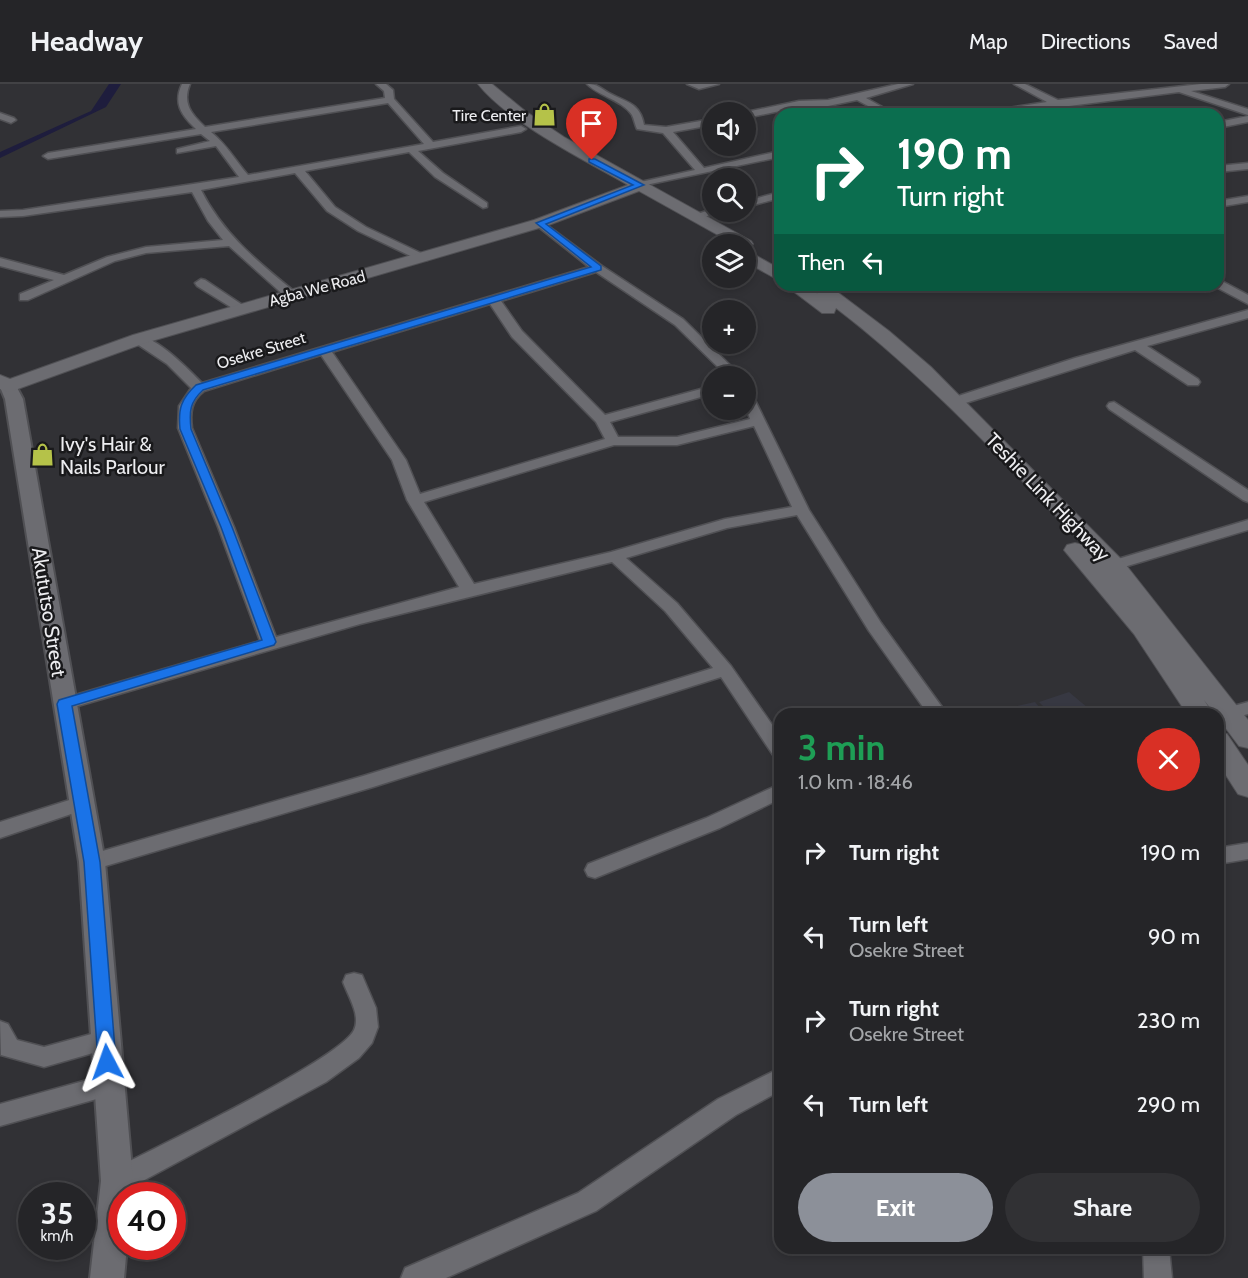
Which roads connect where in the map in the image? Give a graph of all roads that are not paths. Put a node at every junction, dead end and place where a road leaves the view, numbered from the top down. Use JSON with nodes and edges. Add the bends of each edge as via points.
{"nodes":[{"id":1,"x":186,"y":84,"type":"edge"},
{"id":2,"x":380,"y":84,"type":"edge"},
{"id":3,"x":591,"y":84,"type":"edge"},
{"id":4,"x":692,"y":84,"type":"edge"},
{"id":5,"x":715,"y":84,"type":"edge"},
{"id":6,"x":909,"y":84,"type":"edge"},
{"id":7,"x":1018,"y":84,"type":"edge"},
{"id":8,"x":1162,"y":84,"type":"edge"},
{"id":9,"x":1225,"y":84,"type":"edge"},
{"id":10,"x":477,"y":85,"type":"edge"},
{"id":11,"x":1177,"y":89,"type":"junction"},
{"id":12,"x":858,"y":97,"type":"junction"},
{"id":13,"x":390,"y":100,"type":"junction"},
{"id":14,"x":1057,"y":103,"type":"junction"},
{"id":15,"x":780,"y":108,"type":"edge"},
{"id":16,"x":879,"y":108,"type":"edge"},
{"id":17,"x":1026,"y":108,"type":"edge"},
{"id":18,"x":774,"y":109,"type":"edge"},
{"id":19,"x":1248,"y":112,"type":"edge"},
{"id":20,"x":756,"y":113,"type":"edge"},
{"id":21,"x":0,"y":116,"type":"edge"},
{"id":22,"x":1248,"y":118,"type":"edge"},
{"id":23,"x":11,"y":120,"type":"dead end"},
{"id":24,"x":702,"y":124,"type":"edge"},
{"id":25,"x":1224,"y":124,"type":"edge"},
{"id":26,"x":203,"y":129,"type":"junction"},
{"id":27,"x":521,"y":129,"type":"junction"},
{"id":28,"x":666,"y":130,"type":"junction"},
{"id":29,"x":218,"y":142,"type":"junction"},
{"id":30,"x":431,"y":146,"type":"junction"},
{"id":31,"x":411,"y":149,"type":"junction"},
{"id":32,"x":181,"y":150,"type":"dead end"},
{"id":33,"x":774,"y":155,"type":"edge"},
{"id":34,"x":48,"y":156,"type":"dead end"},
{"id":35,"x":1248,"y":166,"type":"edge"},
{"id":36,"x":1224,"y":168,"type":"edge"},
{"id":37,"x":298,"y":170,"type":"junction"},
{"id":38,"x":700,"y":171,"type":"junction"},
{"id":39,"x":246,"y":179,"type":"junction"},
{"id":40,"x":195,"y":188,"type":"junction"},
{"id":41,"x":633,"y":189,"type":"junction"},
{"id":42,"x":774,"y":197,"type":"edge"},
{"id":43,"x":1248,"y":199,"type":"edge"},
{"id":44,"x":756,"y":201,"type":"edge"},
{"id":45,"x":1224,"y":203,"type":"edge"},
{"id":46,"x":483,"y":205,"type":"dead end"},
{"id":47,"x":0,"y":214,"type":"edge"},
{"id":48,"x":702,"y":215,"type":"edge"},
{"id":49,"x":694,"y":217,"type":"junction"},
{"id":50,"x":540,"y":223,"type":"junction"},
{"id":51,"x":709,"y":234,"type":"edge"},
{"id":52,"x":725,"y":234,"type":"edge"},
{"id":53,"x":230,"y":243,"type":"junction"},
{"id":54,"x":756,"y":251,"type":"edge"},
{"id":55,"x":423,"y":258,"type":"junction"},
{"id":56,"x":774,"y":260,"type":"edge"},
{"id":57,"x":756,"y":261,"type":"edge"},
{"id":58,"x":0,"y":262,"type":"edge"},
{"id":59,"x":598,"y":268,"type":"junction"},
{"id":60,"x":774,"y":272,"type":"edge"},
{"id":61,"x":65,"y":279,"type":"junction"},
{"id":62,"x":201,"y":283,"type":"dead end"},
{"id":63,"x":1224,"y":286,"type":"edge"},
{"id":64,"x":802,"y":291,"type":"edge"},
{"id":65,"x":825,"y":291,"type":"edge"},
{"id":66,"x":291,"y":295,"type":"junction"},
{"id":67,"x":24,"y":297,"type":"dead end"},
{"id":68,"x":493,"y":299,"type":"junction"},
{"id":69,"x":1248,"y":300,"type":"edge"},
{"id":70,"x":241,"y":309,"type":"junction"},
{"id":71,"x":1248,"y":314,"type":"edge"},
{"id":72,"x":139,"y":339,"type":"junction"},
{"id":73,"x":1136,"y":345,"type":"junction"},
{"id":74,"x":324,"y":350,"type":"junction"},
{"id":75,"x":724,"y":366,"type":"edge"},
{"id":76,"x":1193,"y":382,"type":"dead end"},
{"id":77,"x":2,"y":383,"type":"edge"},
{"id":78,"x":199,"y":388,"type":"junction"},
{"id":79,"x":702,"y":393,"type":"edge"},
{"id":80,"x":954,"y":402,"type":"junction"},
{"id":81,"x":1114,"y":406,"type":"dead end"},
{"id":82,"x":756,"y":418,"type":"edge"},
{"id":83,"x":602,"y":420,"type":"junction"},
{"id":84,"x":758,"y":422,"type":"junction"},
{"id":85,"x":613,"y":441,"type":"junction"},
{"id":86,"x":1248,"y":497,"type":"edge"},
{"id":87,"x":415,"y":500,"type":"junction"},
{"id":88,"x":801,"y":510,"type":"junction"},
{"id":89,"x":1248,"y":525,"type":"edge"},
{"id":90,"x":615,"y":556,"type":"junction"},
{"id":91,"x":1114,"y":565,"type":"junction"},
{"id":92,"x":469,"y":590,"type":"junction"},
{"id":93,"x":269,"y":642,"type":"junction"},
{"id":94,"x":724,"y":670,"type":"junction"},
{"id":95,"x":64,"y":704,"type":"junction"},
{"id":96,"x":934,"y":708,"type":"edge"},
{"id":97,"x":1196,"y":708,"type":"edge"},
{"id":98,"x":1239,"y":711,"type":"edge"},
{"id":99,"x":1248,"y":738,"type":"edge"},
{"id":100,"x":774,"y":741,"type":"edge"},
{"id":101,"x":1224,"y":750,"type":"edge"},
{"id":102,"x":1248,"y":787,"type":"edge"},
{"id":103,"x":774,"y":794,"type":"edge"},
{"id":104,"x":82,"y":803,"type":"junction"},
{"id":105,"x":0,"y":830,"type":"edge"},
{"id":106,"x":1248,"y":851,"type":"edge"},
{"id":107,"x":1224,"y":855,"type":"edge"},
{"id":108,"x":92,"y":862,"type":"junction"},
{"id":109,"x":595,"y":870,"type":"dead end"},
{"id":110,"x":354,"y":982,"type":"dead end"},
{"id":111,"x":0,"y":1031,"type":"edge"},
{"id":112,"x":106,"y":1040,"type":"junction"},
{"id":113,"x":774,"y":1082,"type":"edge"},
{"id":114,"x":109,"y":1085,"type":"junction"},
{"id":115,"x":0,"y":1115,"type":"edge"},
{"id":116,"x":117,"y":1181,"type":"junction"},
{"id":117,"x":1156,"y":1254,"type":"edge"},
{"id":118,"x":106,"y":1278,"type":"edge"},
{"id":119,"x":415,"y":1278,"type":"edge"},
{"id":120,"x":1158,"y":1278,"type":"edge"}],
"edges":[{"from":1,"to":26,"type":"street","via":[[183,103],[187,117]]},
{"from":2,"to":13,"type":"street","via":[[388,90]]},
{"from":3,"to":28,"type":"street","via":[[631,108],[640,127]]},
{"from":4,"to":5,"type":"street"},
{"from":6,"to":12,"type":"street"},
{"from":7,"to":14,"type":"street"},
{"from":8,"to":11,"type":"street"},
{"from":9,"to":11,"type":"street"},
{"from":10,"to":27,"type":"main road"},
{"from":10,"to":41,"type":"main road"},
{"from":11,"to":14,"type":"street"},
{"from":11,"to":19,"type":"street"},
{"from":12,"to":15,"type":"street"},
{"from":12,"to":16,"type":"street"},
{"from":13,"to":26,"type":"street"},
{"from":13,"to":30,"type":"street"},
{"from":14,"to":17,"type":"street"},
{"from":18,"to":20,"type":"street"},
{"from":21,"to":23,"type":"street"},
{"from":22,"to":25,"type":"street"},
{"from":24,"to":28,"type":"street"},
{"from":26,"to":29,"type":"street"},
{"from":26,"to":34,"type":"street"},
{"from":27,"to":30,"type":"street"},
{"from":27,"to":41,"type":"main road","via":[[575,166]]},
{"from":28,"to":38,"type":"street"},
{"from":29,"to":32,"type":"street"},
{"from":29,"to":39,"type":"street"},
{"from":30,"to":31,"type":"street"},
{"from":31,"to":37,"type":"street"},
{"from":31,"to":46,"type":"street","via":[[438,175]]},
{"from":33,"to":38,"type":"street"},
{"from":35,"to":36,"type":"street"},
{"from":37,"to":39,"type":"street"},
{"from":37,"to":55,"type":"street","via":[[331,209]]},
{"from":38,"to":41,"type":"street"},
{"from":39,"to":40,"type":"street"},
{"from":40,"to":47,"type":"street"},
{"from":40,"to":53,"type":"street","via":[[205,210]]},
{"from":41,"to":49,"type":"main road"},
{"from":41,"to":50,"type":"main road","name":"Agba We Road"},
{"from":41,"to":51,"type":"main road"},
{"from":42,"to":44,"type":"street"},
{"from":43,"to":45,"type":"street"},
{"from":48,"to":49,"type":"street"},
{"from":49,"to":52,"type":"main road"},
{"from":50,"to":55,"type":"main road","name":"Agba We Road"},
{"from":50,"to":59,"type":"street"},
{"from":53,"to":61,"type":"street","via":[[146,250],[111,259]]},
{"from":53,"to":66,"type":"street"},
{"from":54,"to":56,"type":"main road"},
{"from":55,"to":66,"type":"main road","name":"Agba We Road"},
{"from":57,"to":60,"type":"main road"},
{"from":58,"to":61,"type":"street"},
{"from":59,"to":68,"type":"street","name":"Osekre Street"},
{"from":59,"to":75,"type":"street","via":[[679,322]]},
{"from":61,"to":67,"type":"street"},
{"from":62,"to":70,"type":"street"},
{"from":63,"to":69,"type":"street"},
{"from":64,"to":97,"type":"main road","name":"Teshie Link Highway","via":[[875,344],[1030,501],[1143,628]]},
{"from":65,"to":80,"type":"main road","name":"Teshie Link Highway","via":[[884,335]]},
{"from":66,"to":70,"type":"main road","name":"Agba We Road"},
{"from":68,"to":74,"type":"street","name":"Osekre Street"},
{"from":68,"to":83,"type":"street","via":[[517,334]]},
{"from":70,"to":72,"type":"main road","name":"Agba We Road"},
{"from":71,"to":73,"type":"street"},
{"from":72,"to":77,"type":"main road","name":"Agba We Road"},
{"from":72,"to":78,"type":"street","via":[[172,361]]},
{"from":73,"to":76,"type":"street"},
{"from":73,"to":80,"type":"street"},
{"from":74,"to":78,"type":"street","name":"Osekre Street"},
{"from":74,"to":87,"type":"street","via":[[399,460]]},
{"from":77,"to":95,"type":"street","name":"Akututso Street","via":[[14,399]]},
{"from":78,"to":93,"type":"street","name":"Osekre Street","via":[[183,411],[185,429]]},
{"from":79,"to":83,"type":"street"},
{"from":80,"to":91,"type":"main road","name":"Teshie Link Highway"},
{"from":81,"to":86,"type":"street"},
{"from":82,"to":84,"type":"street"},
{"from":83,"to":85,"type":"street"},
{"from":84,"to":85,"type":"street","via":[[676,441]]},
{"from":84,"to":88,"type":"street"},
{"from":85,"to":87,"type":"street"},
{"from":87,"to":92,"type":"street"},
{"from":88,"to":90,"type":"street","via":[[725,525]]},
{"from":88,"to":96,"type":"street","via":[[875,627]]},
{"from":89,"to":91,"type":"street"},
{"from":90,"to":92,"type":"street"},
{"from":90,"to":94,"type":"street","via":[[671,607]]},
{"from":91,"to":98,"type":"main road","name":"Teshie Link Highway"},
{"from":92,"to":93,"type":"street"},
{"from":93,"to":95,"type":"street"},
{"from":94,"to":100,"type":"street"},
{"from":94,"to":108,"type":"street","via":[[366,782]]},
{"from":95,"to":104,"type":"street","name":"Akututso Street"},
{"from":98,"to":99,"type":"main road","name":"Teshie Link Highway"},
{"from":101,"to":102,"type":"main road"},
{"from":103,"to":109,"type":"street"},
{"from":104,"to":105,"type":"street"},
{"from":104,"to":108,"type":"street","name":"Akututso Street"},
{"from":106,"to":107,"type":"street"},
{"from":108,"to":112,"type":"street","name":"Akututso Street"},
{"from":110,"to":116,"type":"street","via":[[367,1018],[364,1036],[347,1054],[318,1074]]},
{"from":111,"to":112,"type":"street","via":[[9,1048],[44,1057]]},
{"from":112,"to":114,"type":"street","name":"Akututso Street"},
{"from":113,"to":119,"type":"street","via":[[727,1107],[587,1202]]},
{"from":114,"to":115,"type":"street"},
{"from":114,"to":116,"type":"street","name":"Akututso Street"},
{"from":116,"to":118,"type":"street","name":"Akututso Street"},
{"from":117,"to":120,"type":"street"}]}
